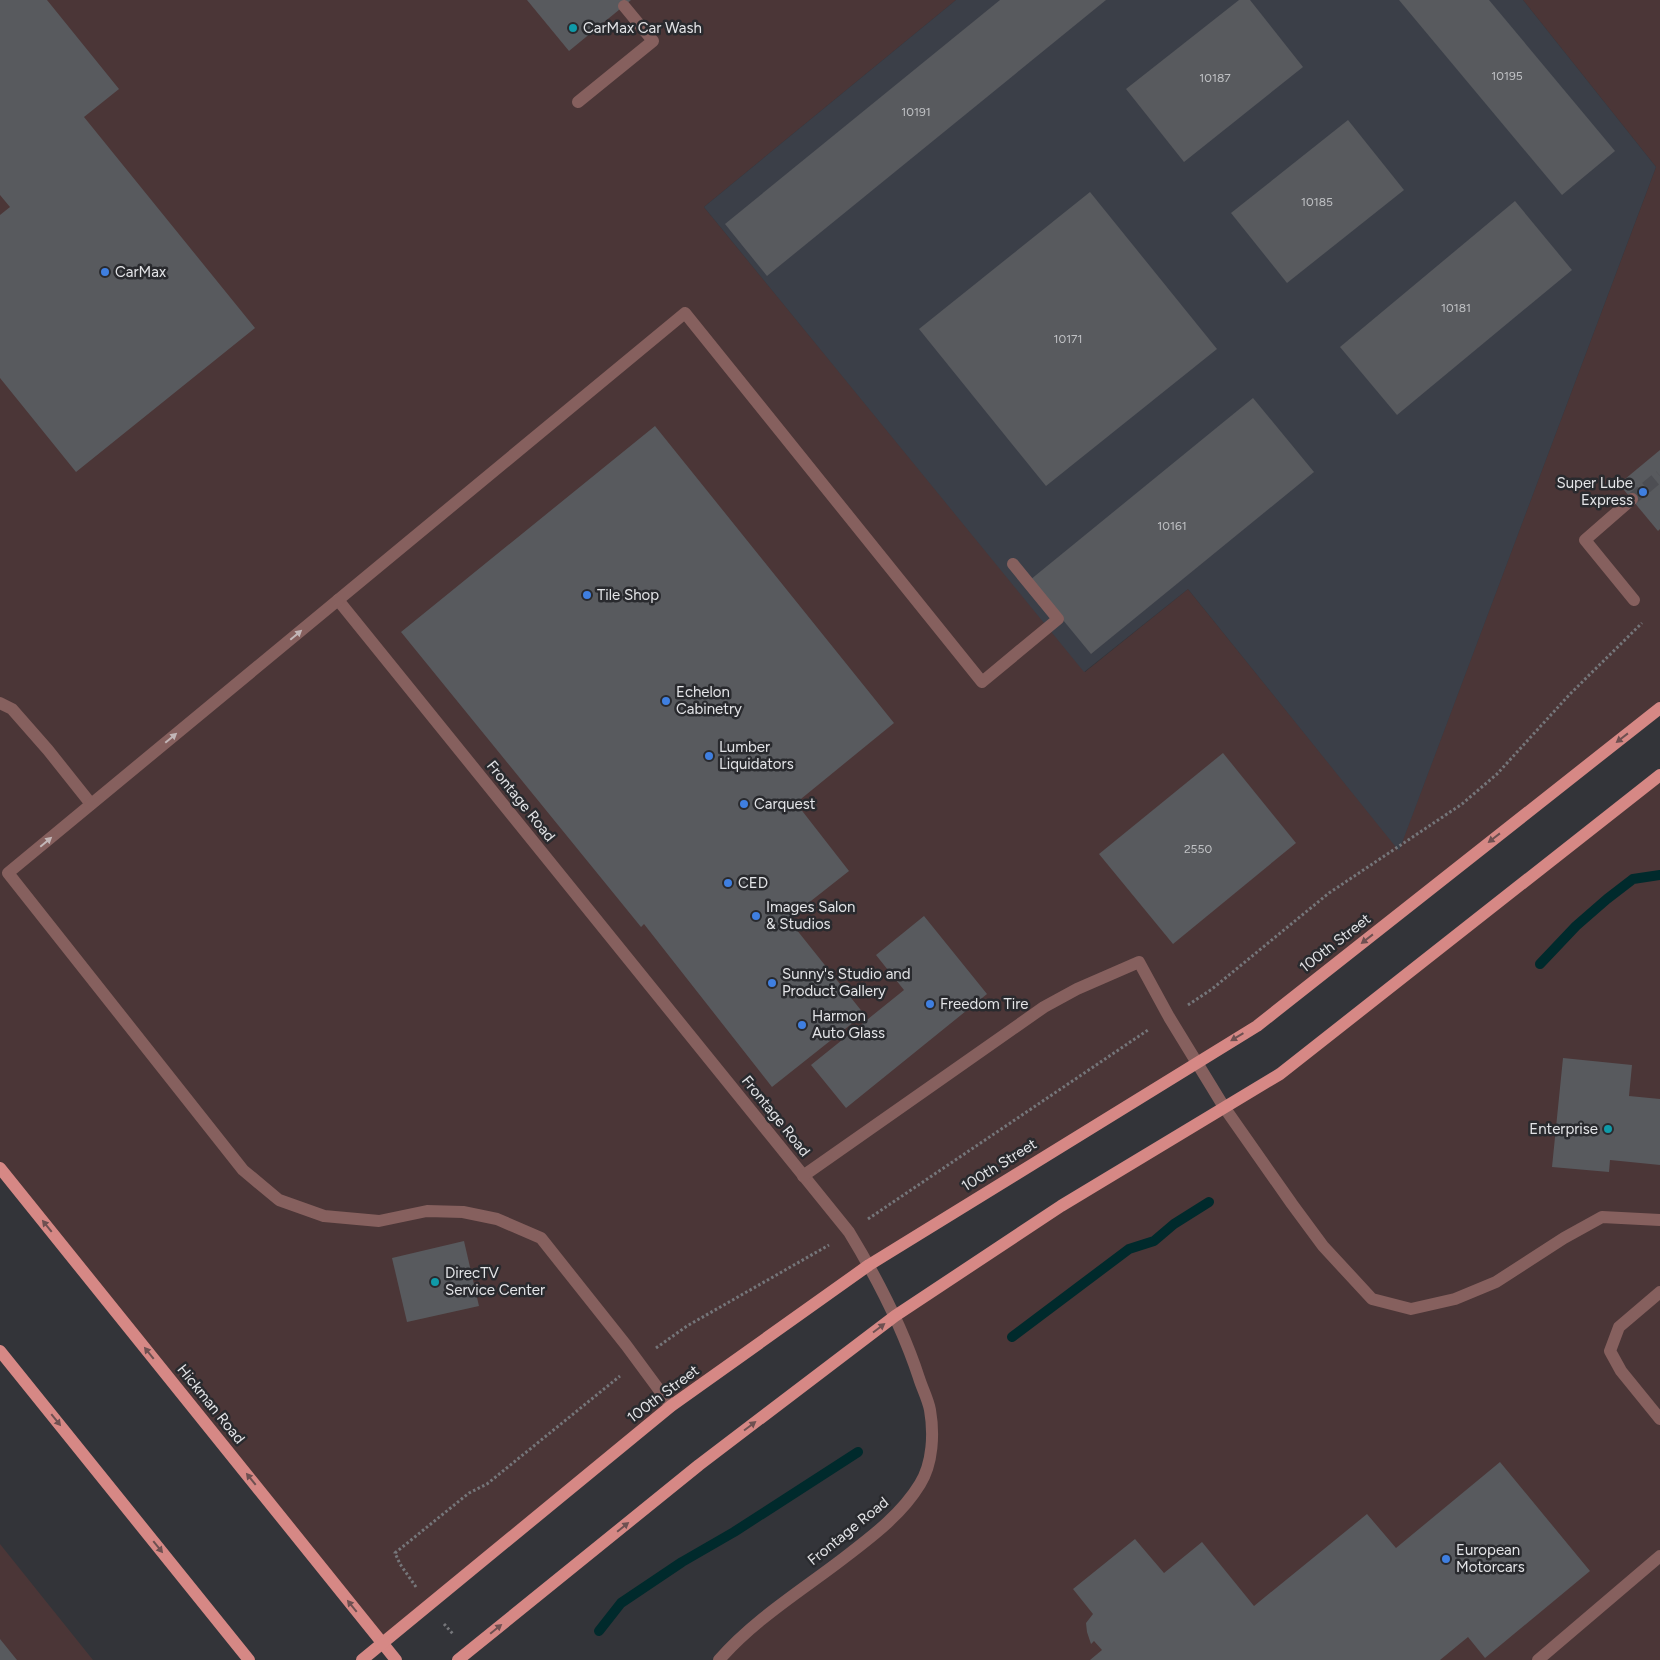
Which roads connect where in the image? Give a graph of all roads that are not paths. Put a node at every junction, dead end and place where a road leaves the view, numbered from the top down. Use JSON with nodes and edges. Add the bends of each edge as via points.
{"nodes":[{"id":1,"x":624,"y":6,"type":"dead end"},
{"id":2,"x":578,"y":102,"type":"dead end"},
{"id":3,"x":1632,"y":499,"type":"tunnel mouth"},
{"id":4,"x":1014,"y":564,"type":"dead end"},
{"id":5,"x":338,"y":600,"type":"junction"},
{"id":6,"x":1634,"y":600,"type":"dead end"},
{"id":7,"x":0,"y":703,"type":"edge"},
{"id":8,"x":1660,"y":708,"type":"edge"},
{"id":9,"x":1660,"y":775,"type":"edge"},
{"id":10,"x":91,"y":804,"type":"junction"},
{"id":11,"x":1197,"y":1062,"type":"junction"},
{"id":12,"x":1224,"y":1107,"type":"junction"},
{"id":13,"x":0,"y":1168,"type":"edge"},
{"id":14,"x":802,"y":1176,"type":"junction"},
{"id":15,"x":1660,"y":1220,"type":"edge"},
{"id":16,"x":869,"y":1265,"type":"junction"},
{"id":17,"x":1660,"y":1292,"type":"edge"},
{"id":18,"x":895,"y":1316,"type":"junction"},
{"id":19,"x":0,"y":1351,"type":"edge"},
{"id":20,"x":671,"y":1406,"type":"junction"},
{"id":21,"x":1660,"y":1419,"type":"edge"},
{"id":22,"x":1660,"y":1556,"type":"edge"},
{"id":23,"x":383,"y":1644,"type":"junction"},
{"id":24,"x":249,"y":1660,"type":"edge"},
{"id":25,"x":362,"y":1660,"type":"edge"},
{"id":26,"x":396,"y":1660,"type":"edge"},
{"id":27,"x":458,"y":1660,"type":"edge"},
{"id":28,"x":719,"y":1660,"type":"edge"},
{"id":29,"x":1538,"y":1660,"type":"edge"}],
"edges":[{"from":1,"to":2,"type":"lane","via":[[653,41]]},
{"from":3,"to":6,"type":"lane","via":[[1585,540]]},
{"from":4,"to":5,"type":"lane","via":[[1058,619],[982,682],[685,313]]},
{"from":10,"to":5,"type":"lane","one_way":true},
{"from":5,"to":14,"type":"lane","name":"Frontage Road"},
{"from":7,"to":10,"type":"lane","via":[[12,708]]},
{"from":8,"to":11,"type":"main road","name":"100th Street","one_way":true,"via":[[1257,1026]]},
{"from":9,"to":12,"type":"main road","via":[[1280,1074]]},
{"from":20,"to":10,"type":"lane","one_way":true,"via":[[541,1238],[497,1219],[463,1212],[426,1212],[380,1221],[324,1216],[279,1200],[243,1170],[8,873]]},
{"from":11,"to":12,"type":"lane"},
{"from":11,"to":14,"type":"lane","via":[[1139,962],[1044,1007]]},
{"from":11,"to":16,"type":"main road","name":"100th Street"},
{"from":12,"to":15,"type":"lane","via":[[1322,1246],[1372,1299],[1382,1302],[1411,1309],[1455,1299],[1496,1282],[1602,1217]]},
{"from":12,"to":18,"type":"main road","via":[[1062,1206]]},
{"from":23,"to":13,"type":"main road","name":"Hickman Road","one_way":true},
{"from":14,"to":16,"type":"lane","name":"Frontage Road","via":[[849,1232]]},
{"from":16,"to":18,"type":"lane","name":"Frontage Road"},
{"from":16,"to":20,"type":"main road","name":"100th Street"},
{"from":17,"to":21,"type":"lane","via":[[1619,1326],[1610,1351],[1621,1371]]},
{"from":27,"to":18,"type":"main road","one_way":true,"via":[[699,1465]]},
{"from":18,"to":28,"type":"lane","name":"Frontage Road","via":[[930,1410],[932,1442],[921,1482],[900,1511],[756,1623]]},
{"from":19,"to":24,"type":"main road","one_way":true},
{"from":20,"to":23,"type":"main road","name":"100th Street"},
{"from":22,"to":29,"type":"lane"},
{"from":23,"to":25,"type":"main road","name":"100th Street"},
{"from":23,"to":26,"type":"main road","name":"Hickman Road"}]}
